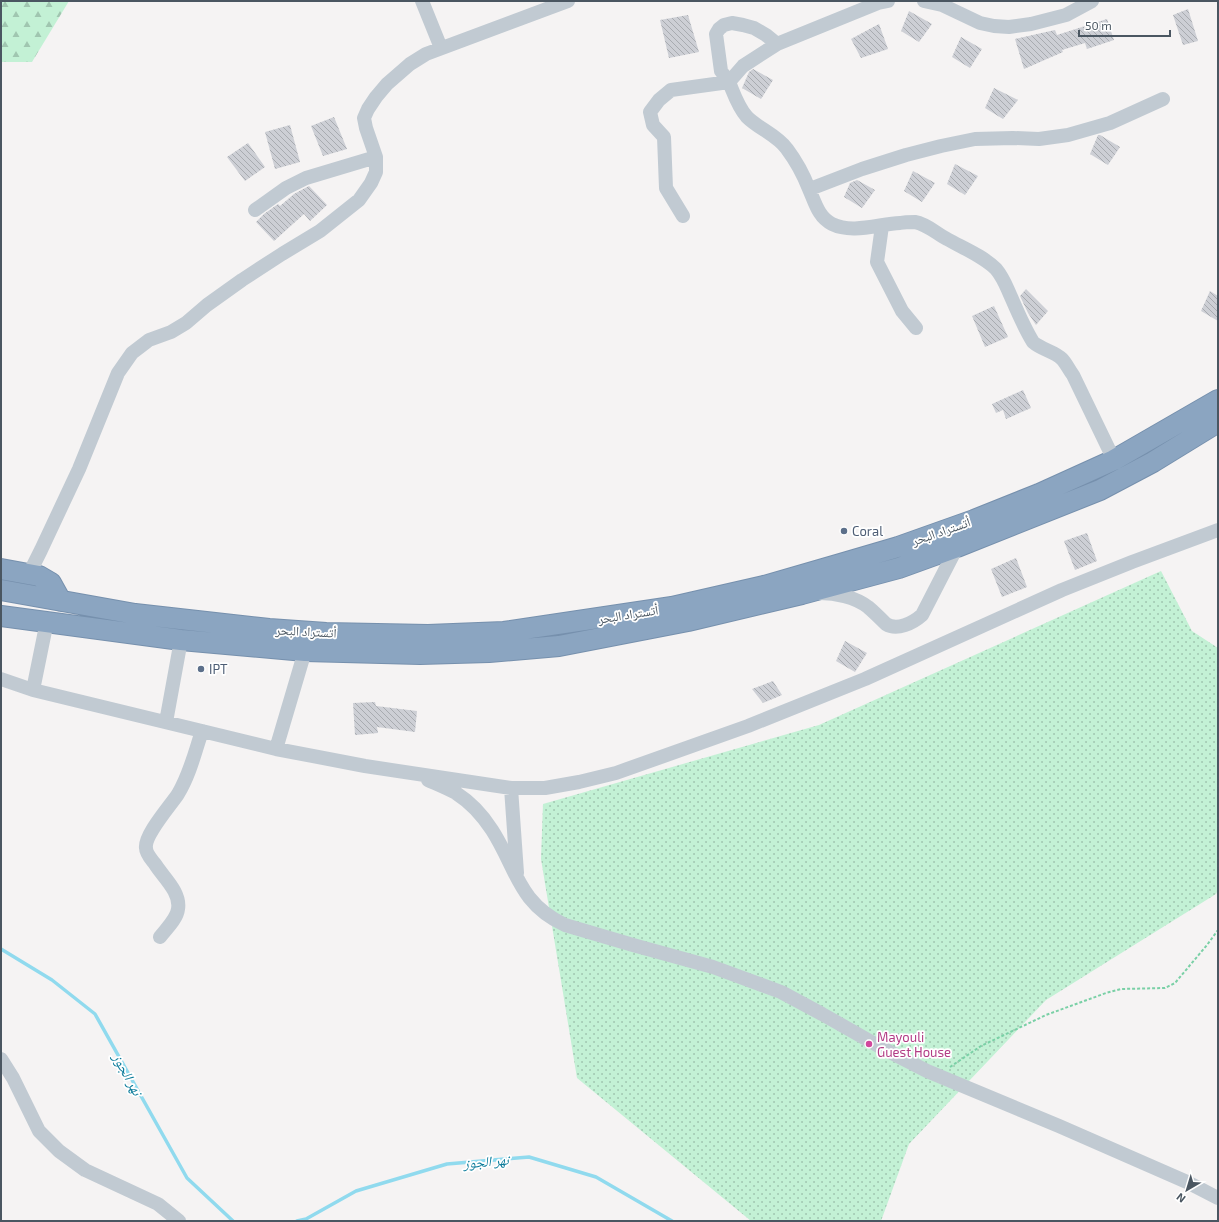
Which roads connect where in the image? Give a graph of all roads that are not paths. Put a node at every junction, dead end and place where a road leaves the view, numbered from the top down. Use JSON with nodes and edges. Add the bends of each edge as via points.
{"nodes":[{"id":1,"x":422,"y":1,"type":"edge"},
{"id":2,"x":568,"y":1,"type":"edge"},
{"id":3,"x":888,"y":1,"type":"edge"},
{"id":4,"x":924,"y":1,"type":"edge"},
{"id":5,"x":1092,"y":1,"type":"edge"},
{"id":6,"x":778,"y":44,"type":"junction"},
{"id":7,"x":441,"y":48,"type":"junction"},
{"id":8,"x":729,"y":82,"type":"junction"},
{"id":9,"x":1162,"y":99,"type":"dead end"},
{"id":10,"x":376,"y":157,"type":"junction"},
{"id":11,"x":810,"y":189,"type":"junction"},
{"id":12,"x":256,"y":210,"type":"dead end"},
{"id":13,"x":683,"y":216,"type":"dead end"},
{"id":14,"x":882,"y":226,"type":"junction"},
{"id":15,"x":916,"y":328,"type":"dead end"},
{"id":16,"x":1218,"y":400,"type":"edge"},
{"id":17,"x":1218,"y":422,"type":"edge"},
{"id":18,"x":1114,"y":460,"type":"junction"},
{"id":19,"x":1218,"y":530,"type":"edge"},
{"id":20,"x":957,"y":548,"type":"junction"},
{"id":21,"x":1,"y":569,"type":"edge"},
{"id":22,"x":29,"y":574,"type":"junction"},
{"id":23,"x":1,"y":590,"type":"edge"},
{"id":24,"x":802,"y":594,"type":"junction"},
{"id":25,"x":61,"y":601,"type":"junction"},
{"id":26,"x":1,"y":616,"type":"edge"},
{"id":27,"x":47,"y":621,"type":"junction"},
{"id":28,"x":181,"y":640,"type":"junction"},
{"id":29,"x":305,"y":651,"type":"junction"},
{"id":30,"x":1,"y":679,"type":"edge"},
{"id":31,"x":33,"y":690,"type":"junction"},
{"id":32,"x":166,"y":722,"type":"junction"},
{"id":33,"x":202,"y":731,"type":"junction"},
{"id":34,"x":276,"y":748,"type":"junction"},
{"id":35,"x":416,"y":773,"type":"junction"},
{"id":36,"x":511,"y":788,"type":"junction"},
{"id":37,"x":518,"y":881,"type":"junction"},
{"id":38,"x":160,"y":937,"type":"dead end"},
{"id":39,"x":1,"y":1059,"type":"edge"},
{"id":40,"x":1218,"y":1198,"type":"edge"},
{"id":41,"x":179,"y":1221,"type":"edge"}],
"edges":[{"from":1,"to":7,"type":"street"},
{"from":2,"to":7,"type":"street"},
{"from":3,"to":6,"type":"street","via":[[878,2]]},
{"from":4,"to":5,"type":"street","via":[[942,5],[980,23],[1009,27],[1066,15]]},
{"from":6,"to":8,"type":"street","via":[[743,66]]},
{"from":6,"to":8,"type":"street","via":[[754,28],[732,23],[724,25],[716,34],[721,71]]},
{"from":7,"to":10,"type":"street","via":[[410,64],[387,84],[368,109],[364,118]]},
{"from":8,"to":11,"type":"street","via":[[739,106],[748,117],[787,148]]},
{"from":8,"to":13,"type":"street","via":[[671,90],[650,112],[653,125],[664,137],[666,188]]},
{"from":9,"to":11,"type":"street","via":[[1110,123],[1068,135],[1039,139],[975,139],[941,146],[877,164]]},
{"from":10,"to":12,"type":"street","via":[[306,178],[286,188]]},
{"from":10,"to":22,"type":"street","via":[[376,172],[359,200],[320,231],[242,280],[186,323],[149,340],[132,353],[118,373],[79,469]]},
{"from":11,"to":14,"type":"street","via":[[814,204],[830,223],[841,228]]},
{"from":14,"to":15,"type":"street","via":[[877,262],[902,310]]},
{"from":14,"to":18,"type":"street","via":[[916,222],[987,261],[997,270],[1033,342],[1057,356],[1073,376]]},
{"from":16,"to":18,"type":"highway","name":"أتستراد البحر"},
{"from":17,"to":20,"type":"highway","name":"أتستراد البحر","via":[[1153,462],[1100,490]]},
{"from":18,"to":25,"type":"highway","name":"أتستراد البحر","via":[[974,520],[898,547],[764,586],[672,607],[504,632],[428,635],[269,630],[135,614]]},
{"from":19,"to":36,"type":"street","via":[[1062,590],[865,679],[748,726],[616,773],[545,788]]},
{"from":20,"to":24,"type":"highway","name":"أتستراد البحر","via":[[899,568]]},
{"from":20,"to":24,"type":"street","via":[[922,615],[897,628],[889,626],[866,606],[848,597],[826,593]]},
{"from":21,"to":22,"type":"highway"},
{"from":22,"to":25,"type":"highway","via":[[40,576],[51,584]]},
{"from":23,"to":25,"type":"highway","name":"أتستراد البحر"},
{"from":24,"to":29,"type":"highway","name":"أتستراد البحر","via":[[688,621],[559,646],[420,654]]},
{"from":26,"to":27,"type":"highway","name":"أتستراد البحر"},
{"from":27,"to":28,"type":"highway","name":"أتستراد البحر"},
{"from":27,"to":31,"type":"street"},
{"from":28,"to":29,"type":"highway","name":"أتستراد البحر"},
{"from":28,"to":32,"type":"street"},
{"from":29,"to":34,"type":"street"},
{"from":30,"to":31,"type":"street"},
{"from":31,"to":32,"type":"street"},
{"from":32,"to":33,"type":"street"},
{"from":33,"to":34,"type":"street"},
{"from":33,"to":38,"type":"street","via":[[190,770],[178,794],[161,816],[146,843],[149,855],[174,890],[178,902],[178,910],[173,920]]},
{"from":34,"to":35,"type":"street","via":[[365,766]]},
{"from":35,"to":36,"type":"street"},
{"from":35,"to":37,"type":"street","via":[[456,793],[475,810],[491,830]]},
{"from":36,"to":37,"type":"street"},
{"from":37,"to":40,"type":"street","via":[[537,907],[560,923],[713,967],[781,992],[937,1076],[1059,1126]]},
{"from":39,"to":41,"type":"street","via":[[39,1131],[59,1151],[85,1170],[158,1204]]}]}
